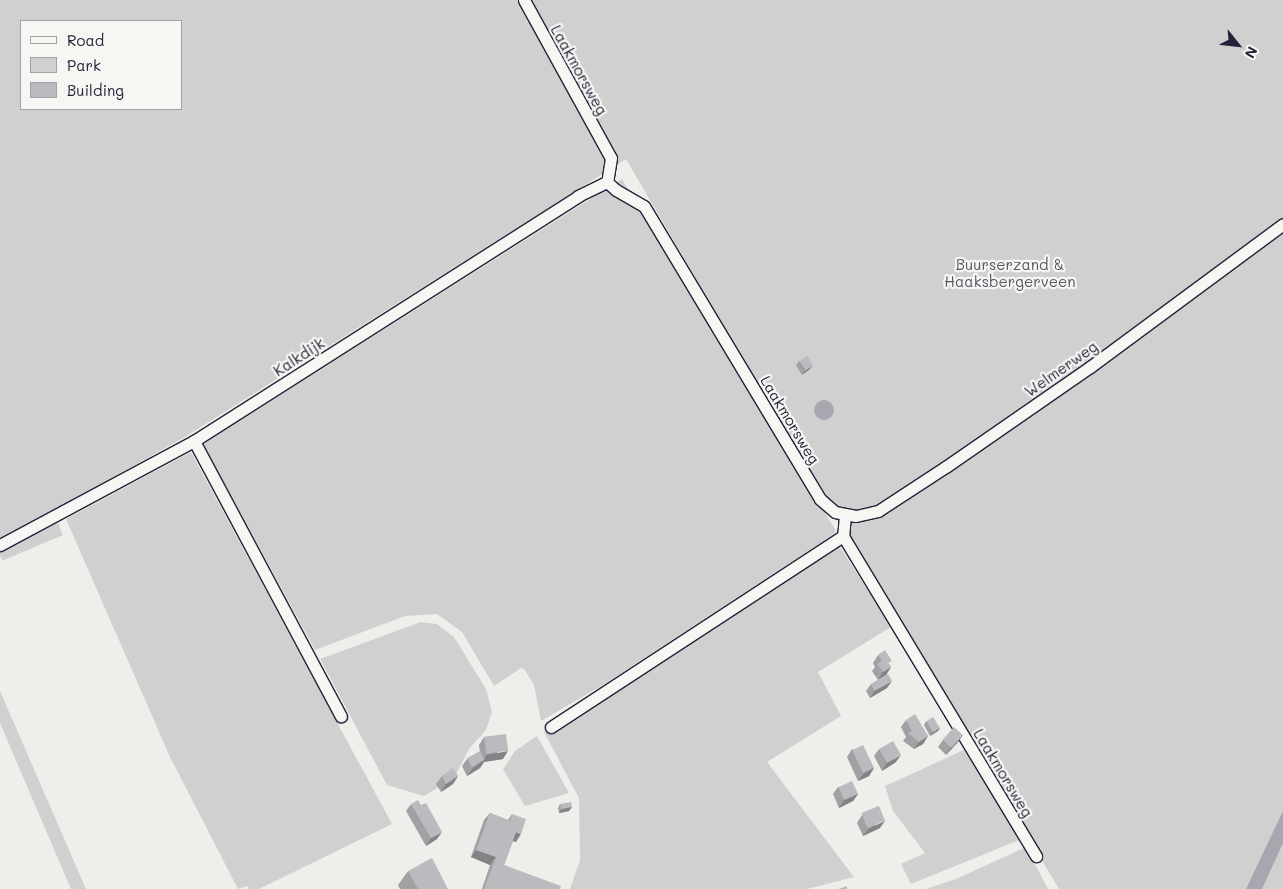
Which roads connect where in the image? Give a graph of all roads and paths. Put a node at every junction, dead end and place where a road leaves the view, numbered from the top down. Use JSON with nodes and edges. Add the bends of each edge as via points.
{"nodes":[{"id":1,"x":524,"y":0,"type":"edge"},
{"id":2,"x":607,"y":182,"type":"junction"},
{"id":3,"x":1283,"y":224,"type":"edge"},
{"id":4,"x":194,"y":441,"type":"junction"},
{"id":5,"x":844,"y":515,"type":"junction"},
{"id":6,"x":843,"y":536,"type":"junction"},
{"id":7,"x":0,"y":545,"type":"edge"},
{"id":8,"x":341,"y":716,"type":"dead end"},
{"id":9,"x":551,"y":727,"type":"dead end"},
{"id":10,"x":1036,"y":856,"type":"dead end"}],
"edges":[{"from":1,"to":2,"type":"street","name":"Laakmorsweg","via":[[611,158]]},
{"from":2,"to":4,"type":"street","name":"Kalkdijk","via":[[578,196]]},
{"from":2,"to":5,"type":"street","name":"Laakmorsweg","via":[[644,206],[820,499]]},
{"from":3,"to":5,"type":"street","name":"Welmerweg","via":[[1090,367],[923,482],[878,511],[866,515]]},
{"from":4,"to":7,"type":"street","name":"Kalkdijk"},
{"from":4,"to":8,"type":"street"},
{"from":5,"to":6,"type":"street"},
{"from":6,"to":9,"type":"street"},
{"from":6,"to":10,"type":"street","name":"Laakmorsweg"}]}
